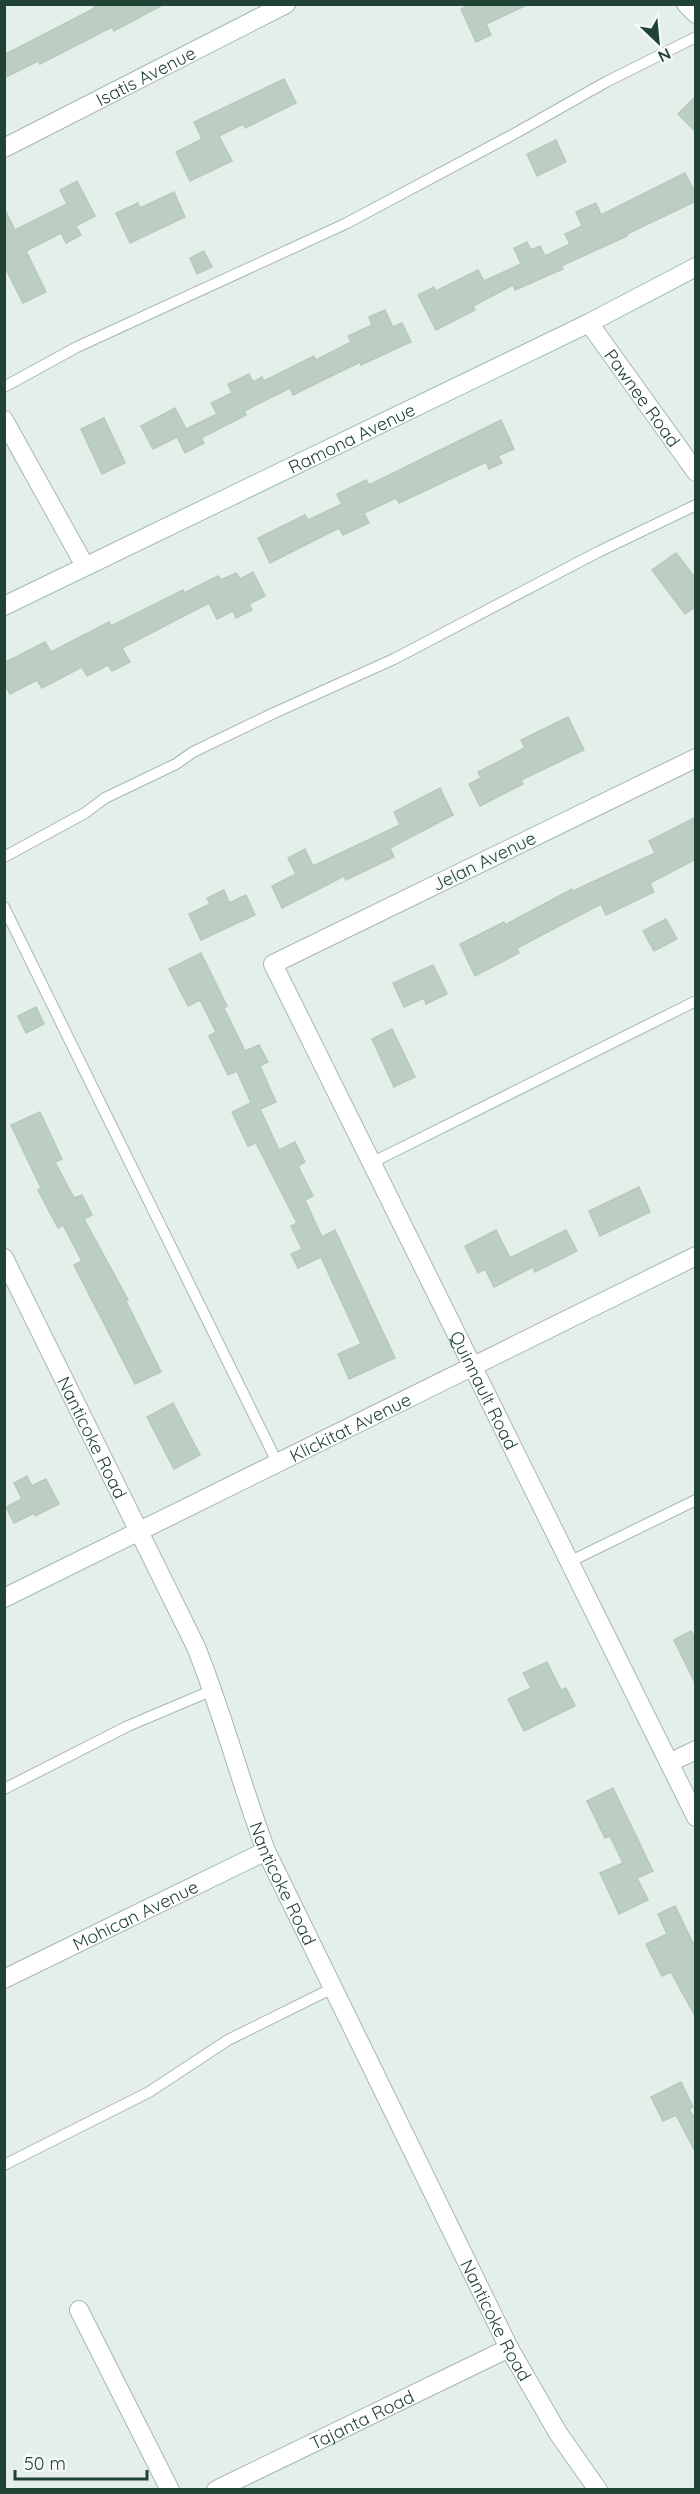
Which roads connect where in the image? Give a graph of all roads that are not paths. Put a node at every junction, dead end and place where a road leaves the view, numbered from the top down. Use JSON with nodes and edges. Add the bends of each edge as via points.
{"nodes":[{"id":1,"x":286,"y":4,"type":"edge"},
{"id":2,"x":686,"y":4,"type":"edge"},
{"id":3,"x":696,"y":14,"type":"edge"},
{"id":4,"x":696,"y":37,"type":"edge"},
{"id":5,"x":4,"y":148,"type":"edge"},
{"id":6,"x":696,"y":267,"type":"edge"},
{"id":7,"x":589,"y":323,"type":"junction"},
{"id":8,"x":4,"y":387,"type":"edge"},
{"id":9,"x":4,"y":420,"type":"edge"},
{"id":10,"x":696,"y":472,"type":"edge"},
{"id":11,"x":696,"y":506,"type":"edge"},
{"id":12,"x":85,"y":566,"type":"junction"},
{"id":13,"x":4,"y":606,"type":"edge"},
{"id":14,"x":696,"y":758,"type":"edge"},
{"id":15,"x":4,"y":857,"type":"edge"},
{"id":16,"x":4,"y":907,"type":"edge"},
{"id":17,"x":273,"y":964,"type":"joint"},
{"id":18,"x":696,"y":1001,"type":"edge"},
{"id":19,"x":372,"y":1163,"type":"junction"},
{"id":20,"x":696,"y":1256,"type":"edge"},
{"id":21,"x":4,"y":1258,"type":"edge"},
{"id":22,"x":473,"y":1366,"type":"junction"},
{"id":23,"x":277,"y":1462,"type":"junction"},
{"id":24,"x":696,"y":1500,"type":"edge"},
{"id":25,"x":139,"y":1531,"type":"junction"},
{"id":26,"x":569,"y":1562,"type":"junction"},
{"id":27,"x":4,"y":1598,"type":"edge"},
{"id":28,"x":213,"y":1690,"type":"junction"},
{"id":29,"x":696,"y":1750,"type":"edge"},
{"id":30,"x":669,"y":1763,"type":"junction"},
{"id":31,"x":4,"y":1789,"type":"edge"},
{"id":32,"x":696,"y":1817,"type":"edge"},
{"id":33,"x":266,"y":1851,"type":"junction"},
{"id":34,"x":4,"y":1979,"type":"edge"},
{"id":35,"x":333,"y":1989,"type":"junction"},
{"id":36,"x":4,"y":2165,"type":"edge"},
{"id":37,"x":79,"y":2310,"type":"dead end"},
{"id":38,"x":509,"y":2348,"type":"junction"},
{"id":39,"x":170,"y":2490,"type":"edge"},
{"id":40,"x":216,"y":2490,"type":"edge"},
{"id":41,"x":598,"y":2490,"type":"edge"}],
"edges":[{"from":1,"to":5,"type":"street","name":"Isatis Avenue"},
{"from":2,"to":3,"type":"street"},
{"from":4,"to":8,"type":"lane","via":[[345,224],[77,347]]},
{"from":6,"to":7,"type":"street","name":"Ramona Avenue"},
{"from":7,"to":10,"type":"street","name":"Pawnee Road"},
{"from":7,"to":12,"type":"street","name":"Ramona Avenue"},
{"from":9,"to":12,"type":"street"},
{"from":11,"to":15,"type":"lane","via":[[597,552],[394,659],[193,752]]},
{"from":12,"to":13,"type":"street","name":"Ramona Avenue"},
{"from":14,"to":17,"type":"street","name":"Jelan Avenue"},
{"from":16,"to":23,"type":"lane"},
{"from":17,"to":19,"type":"street","name":"Quinnault Road"},
{"from":18,"to":19,"type":"lane"},
{"from":19,"to":22,"type":"street","name":"Quinnault Road"},
{"from":20,"to":22,"type":"street","name":"Klickitat Avenue"},
{"from":21,"to":25,"type":"street","name":"Nanticoke Road"},
{"from":22,"to":23,"type":"street","name":"Klickitat Avenue"},
{"from":22,"to":26,"type":"street","name":"Quinnault Road"},
{"from":23,"to":25,"type":"street","name":"Klickitat Avenue"},
{"from":24,"to":26,"type":"lane"},
{"from":25,"to":27,"type":"street","name":"Klickitat Avenue"},
{"from":25,"to":28,"type":"street","name":"Nanticoke Road"},
{"from":26,"to":30,"type":"street","name":"Quinnault Road"},
{"from":28,"to":31,"type":"lane","via":[[128,1726]]},
{"from":28,"to":33,"type":"street","name":"Nanticoke Road"},
{"from":29,"to":30,"type":"street"},
{"from":30,"to":32,"type":"street","name":"Quinnault Road"},
{"from":33,"to":34,"type":"street","name":"Mohican Avenue"},
{"from":33,"to":35,"type":"street","name":"Nanticoke Road"},
{"from":35,"to":36,"type":"lane","via":[[228,2040],[149,2092]]},
{"from":35,"to":38,"type":"street","name":"Nanticoke Road"},
{"from":37,"to":39,"type":"street"},
{"from":38,"to":40,"type":"street","name":"Tajanta Road"},
{"from":38,"to":41,"type":"street","name":"Nanticoke Road","via":[[558,2433]]}]}
